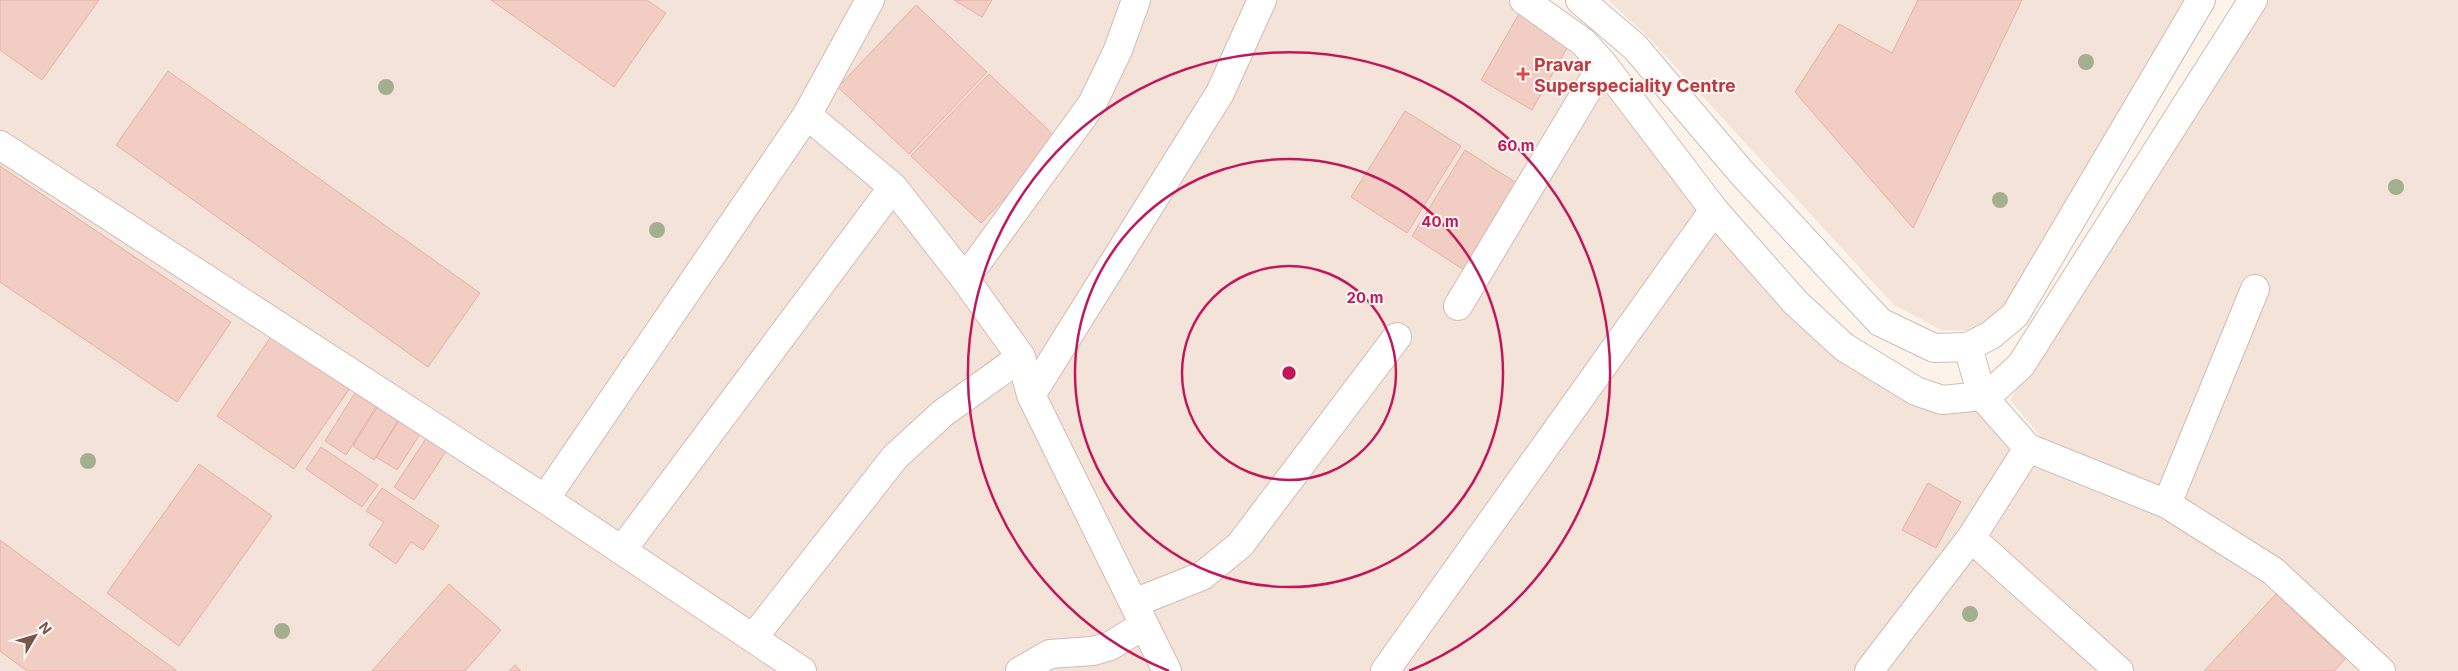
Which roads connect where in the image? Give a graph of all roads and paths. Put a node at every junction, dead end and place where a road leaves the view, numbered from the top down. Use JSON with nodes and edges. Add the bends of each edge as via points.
{"nodes":[{"id":1,"x":870,"y":0,"type":"edge"},
{"id":2,"x":1136,"y":0,"type":"edge"},
{"id":3,"x":1262,"y":0,"type":"edge"},
{"id":4,"x":1524,"y":0,"type":"edge"},
{"id":5,"x":1580,"y":0,"type":"edge"},
{"id":6,"x":2201,"y":0,"type":"edge"},
{"id":7,"x":2253,"y":0,"type":"edge"},
{"id":8,"x":1603,"y":64,"type":"junction"},
{"id":9,"x":807,"y":115,"type":"junction"},
{"id":10,"x":0,"y":145,"type":"edge"},
{"id":11,"x":893,"y":187,"type":"junction"},
{"id":12,"x":1714,"y":210,"type":"junction"},
{"id":13,"x":965,"y":279,"type":"junction"},
{"id":14,"x":2255,"y":289,"type":"dead end"},
{"id":15,"x":1458,"y":306,"type":"dead end"},
{"id":16,"x":1397,"y":337,"type":"dead end"},
{"id":17,"x":1968,"y":347,"type":"junction"},
{"id":18,"x":1021,"y":357,"type":"junction"},
{"id":19,"x":1031,"y":395,"type":"junction"},
{"id":20,"x":1982,"y":396,"type":"junction"},
{"id":21,"x":2028,"y":448,"type":"junction"},
{"id":22,"x":545,"y":499,"type":"junction"},
{"id":23,"x":2167,"y":504,"type":"junction"},
{"id":24,"x":1971,"y":538,"type":"junction"},
{"id":25,"x":622,"y":550,"type":"junction"},
{"id":26,"x":1139,"y":614,"type":"junction"},
{"id":27,"x":753,"y":638,"type":"junction"},
{"id":28,"x":802,"y":671,"type":"edge"},
{"id":29,"x":1020,"y":671,"type":"edge"},
{"id":30,"x":1167,"y":671,"type":"edge"},
{"id":31,"x":1385,"y":671,"type":"edge"},
{"id":32,"x":1869,"y":671,"type":"edge"},
{"id":33,"x":2119,"y":671,"type":"edge"},
{"id":34,"x":2381,"y":671,"type":"edge"}],
"edges":[{"from":1,"to":9,"type":"street"},
{"from":2,"to":13,"type":"street","via":[[1118,50],[1092,104]]},
{"from":3,"to":19,"type":"street","via":[[1220,93]]},
{"from":4,"to":8,"type":"street","via":[[1583,42]]},
{"from":5,"to":17,"type":"street","via":[[1635,47],[1742,172],[1880,322],[1934,348]]},
{"from":6,"to":17,"type":"street","via":[[2015,315],[1992,335]]},
{"from":7,"to":20,"type":"street","via":[[2021,365],[1995,390]]},
{"from":8,"to":12,"type":"street"},
{"from":8,"to":15,"type":"street"},
{"from":9,"to":11,"type":"street"},
{"from":9,"to":22,"type":"street"},
{"from":10,"to":22,"type":"street"},
{"from":11,"to":13,"type":"street"},
{"from":11,"to":25,"type":"street"},
{"from":12,"to":20,"type":"street","via":[[1796,303],[1844,347],[1916,391],[1942,400]]},
{"from":12,"to":31,"type":"street"},
{"from":13,"to":18,"type":"street"},
{"from":14,"to":23,"type":"street"},
{"from":16,"to":26,"type":"street","via":[[1240,545],[1202,576]]},
{"from":17,"to":20,"type":"street"},
{"from":18,"to":19,"type":"street"},
{"from":18,"to":27,"type":"street","via":[[943,413],[895,457]]},
{"from":19,"to":26,"type":"street"},
{"from":20,"to":21,"type":"street"},
{"from":21,"to":23,"type":"street"},
{"from":21,"to":24,"type":"street"},
{"from":22,"to":25,"type":"street"},
{"from":23,"to":34,"type":"street","via":[[2273,571]]},
{"from":24,"to":32,"type":"street"},
{"from":24,"to":33,"type":"street"},
{"from":25,"to":27,"type":"street"},
{"from":26,"to":29,"type":"street","via":[[1110,646],[1093,651],[1050,654]]},
{"from":26,"to":30,"type":"street"},
{"from":27,"to":28,"type":"street"}]}
